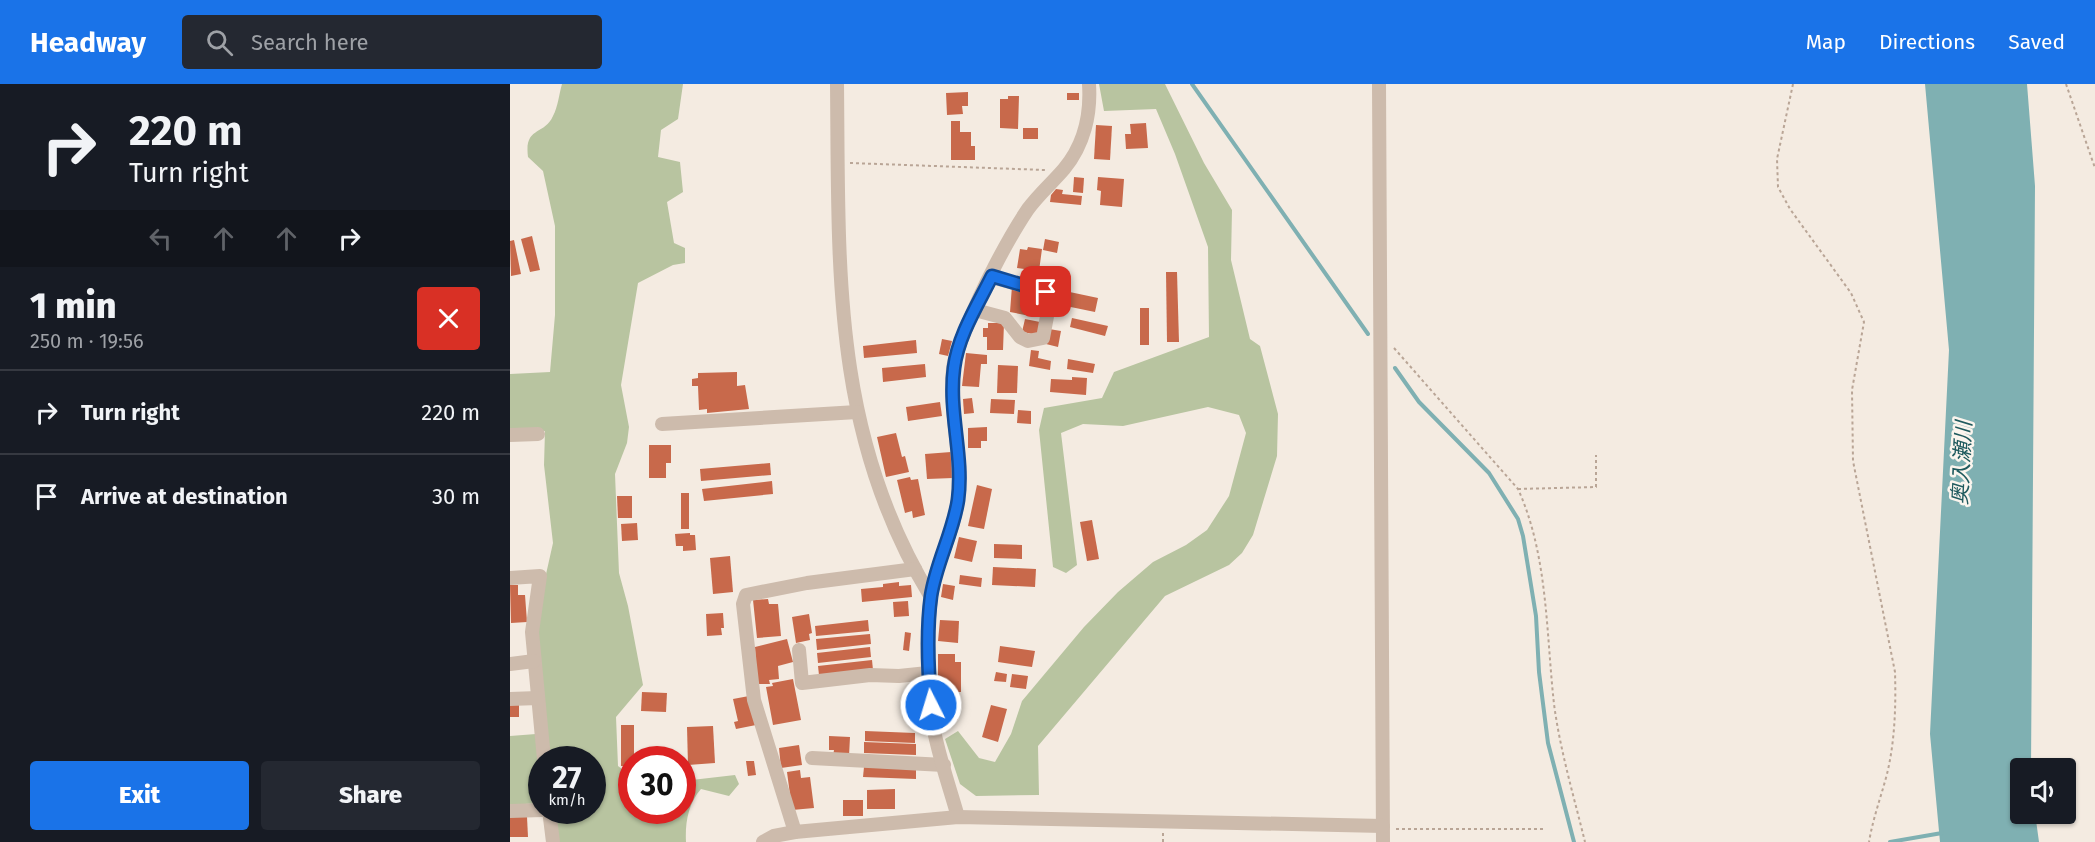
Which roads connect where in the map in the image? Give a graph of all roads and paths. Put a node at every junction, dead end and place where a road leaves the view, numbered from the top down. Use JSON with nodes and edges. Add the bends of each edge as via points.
{"nodes":[{"id":1,"x":837,"y":84,"type":"edge"},
{"id":2,"x":1089,"y":84,"type":"edge"},
{"id":3,"x":1379,"y":84,"type":"edge"},
{"id":4,"x":1793,"y":84,"type":"edge"},
{"id":5,"x":2066,"y":84,"type":"edge"},
{"id":6,"x":838,"y":164,"type":"junction"},
{"id":7,"x":2095,"y":168,"type":"edge"},
{"id":8,"x":1063,"y":171,"type":"junction"},
{"id":9,"x":992,"y":276,"type":"junction"},
{"id":10,"x":975,"y":310,"type":"junction"},
{"id":11,"x":1380,"y":333,"type":"junction"},
{"id":12,"x":857,"y":412,"type":"junction"},
{"id":13,"x":662,"y":424,"type":"dead end"},
{"id":14,"x":538,"y":434,"type":"dead end"},
{"id":15,"x":510,"y":435,"type":"edge"},
{"id":16,"x":1596,"y":455,"type":"dead end"},
{"id":17,"x":1518,"y":489,"type":"junction"},
{"id":18,"x":915,"y":569,"type":"junction"},
{"id":19,"x":510,"y":578,"type":"edge"},
{"id":20,"x":931,"y":597,"type":"junction"},
{"id":21,"x":799,"y":650,"type":"dead end"},
{"id":22,"x":534,"y":661,"type":"junction"},
{"id":23,"x":510,"y":664,"type":"edge"},
{"id":24,"x":928,"y":673,"type":"junction"},
{"id":25,"x":538,"y":698,"type":"junction"},
{"id":26,"x":510,"y":699,"type":"edge"},
{"id":27,"x":543,"y":746,"type":"edge"},
{"id":28,"x":812,"y":758,"type":"dead end"},
{"id":29,"x":944,"y":765,"type":"junction"},
{"id":30,"x":528,"y":810,"type":"edge"},
{"id":31,"x":510,"y":811,"type":"edge"},
{"id":32,"x":958,"y":817,"type":"junction"},
{"id":33,"x":551,"y":824,"type":"edge"},
{"id":34,"x":1546,"y":829,"type":"dead end"},
{"id":35,"x":795,"y":831,"type":"junction"},
{"id":36,"x":1383,"y":832,"type":"edge"},
{"id":37,"x":553,"y":842,"type":"edge"},
{"id":38,"x":764,"y":842,"type":"edge"},
{"id":39,"x":1585,"y":842,"type":"edge"},
{"id":40,"x":1869,"y":842,"type":"edge"}],
"edges":[{"from":1,"to":6,"type":"street"},
{"from":2,"to":8,"type":"street","via":[[1090,107],[1080,143]]},
{"from":3,"to":11,"type":"street"},
{"from":4,"to":40,"type":"path","via":[[1777,159],[1778,188],[1851,293],[1864,322],[1852,390],[1853,461],[1895,672],[1896,702],[1887,773]]},
{"from":5,"to":7,"type":"path"},
{"from":6,"to":8,"type":"path"},
{"from":6,"to":12,"type":"street","via":[[843,323]]},
{"from":8,"to":9,"type":"street","via":[[1027,211]]},
{"from":9,"to":10,"type":"street"},
{"from":9,"to":10,"type":"street","via":[[1046,292],[1050,300],[1042,338],[1028,341],[1005,318]]},
{"from":10,"to":20,"type":"street","via":[[953,370],[958,499]]},
{"from":11,"to":17,"type":"path"},
{"from":11,"to":36,"type":"street"},
{"from":12,"to":13,"type":"street"},
{"from":12,"to":18,"type":"street","via":[[879,493]]},
{"from":14,"to":15,"type":"street"},
{"from":16,"to":17,"type":"path","via":[[1596,487]]},
{"from":17,"to":39,"type":"path","via":[[1535,537],[1555,706]]},
{"from":18,"to":20,"type":"street"},
{"from":18,"to":35,"type":"street","via":[[747,595],[743,604],[750,684]]},
{"from":19,"to":22,"type":"street","via":[[540,576],[532,632]]},
{"from":20,"to":24,"type":"street"},
{"from":21,"to":24,"type":"street","via":[[802,683]]},
{"from":22,"to":23,"type":"street"},
{"from":22,"to":25,"type":"street"},
{"from":24,"to":29,"type":"street","via":[[932,722]]},
{"from":25,"to":26,"type":"street"},
{"from":25,"to":27,"type":"street"},
{"from":28,"to":29,"type":"street"},
{"from":29,"to":32,"type":"street"},
{"from":30,"to":31,"type":"street"},
{"from":32,"to":35,"type":"street"},
{"from":32,"to":36,"type":"street"},
{"from":33,"to":37,"type":"street"},
{"from":34,"to":36,"type":"path"},
{"from":35,"to":38,"type":"street"}]}
